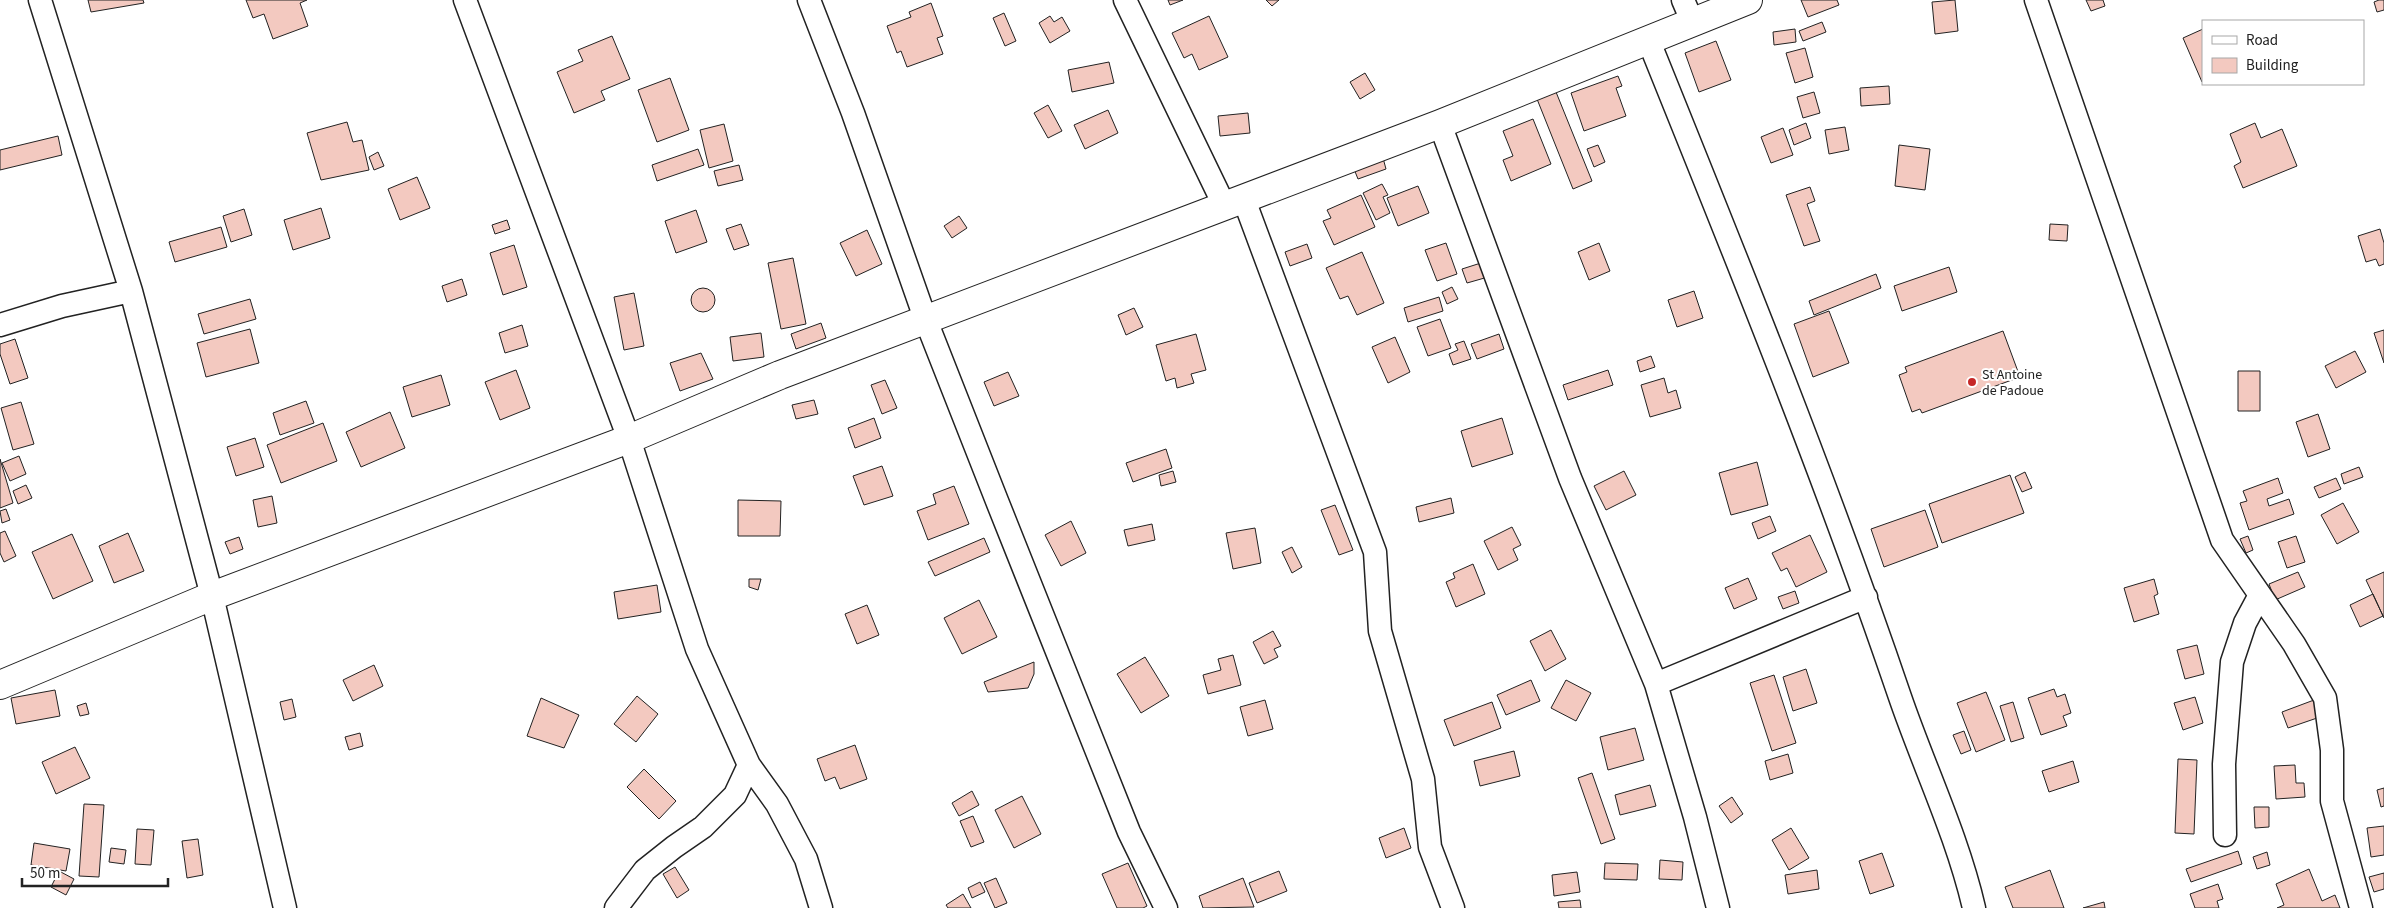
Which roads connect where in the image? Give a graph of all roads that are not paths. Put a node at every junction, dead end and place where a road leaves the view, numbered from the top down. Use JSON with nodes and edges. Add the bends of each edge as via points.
{"nodes":[{"id":1,"x":40,"y":0,"type":"edge"},
{"id":2,"x":465,"y":0,"type":"edge"},
{"id":3,"x":809,"y":0,"type":"edge"},
{"id":4,"x":1125,"y":0,"type":"edge"},
{"id":5,"x":1748,"y":0,"type":"edge"},
{"id":6,"x":2036,"y":0,"type":"edge"},
{"id":7,"x":1688,"y":11,"type":"edge"},
{"id":8,"x":1648,"y":39,"type":"junction"},
{"id":9,"x":1440,"y":124,"type":"junction"},
{"id":10,"x":1234,"y":201,"type":"junction"},
{"id":11,"x":131,"y":291,"type":"junction"},
{"id":12,"x":926,"y":318,"type":"junction"},
{"id":13,"x":0,"y":325,"type":"edge"},
{"id":14,"x":629,"y":439,"type":"junction"},
{"id":15,"x":2260,"y":595,"type":"junction"},
{"id":16,"x":212,"y":596,"type":"junction"},
{"id":17,"x":1866,"y":597,"type":"junction"},
{"id":18,"x":1656,"y":684,"type":"junction"},
{"id":19,"x":0,"y":685,"type":"edge"},
{"id":20,"x":748,"y":764,"type":"junction"},
{"id":21,"x":2225,"y":835,"type":"dead end"},
{"id":22,"x":285,"y":908,"type":"edge"},
{"id":23,"x":616,"y":908,"type":"edge"},
{"id":24,"x":821,"y":908,"type":"edge"},
{"id":25,"x":1166,"y":908,"type":"edge"},
{"id":26,"x":1453,"y":908,"type":"edge"},
{"id":27,"x":1718,"y":908,"type":"edge"},
{"id":28,"x":1974,"y":908,"type":"edge"},
{"id":29,"x":2361,"y":908,"type":"edge"}],
"edges":[{"from":1,"to":11,"type":"street"},
{"from":2,"to":14,"type":"street"},
{"from":3,"to":12,"type":"street"},
{"from":4,"to":10,"type":"street"},
{"from":5,"to":7,"type":"main road"},
{"from":6,"to":15,"type":"street","via":[[2222,540]]},
{"from":7,"to":8,"type":"main road"},
{"from":8,"to":9,"type":"main road"},
{"from":8,"to":17,"type":"street","via":[[1766,332]]},
{"from":9,"to":10,"type":"main road"},
{"from":9,"to":18,"type":"street","via":[[1570,478]]},
{"from":10,"to":12,"type":"main road"},
{"from":10,"to":26,"type":"street","via":[[1375,552],[1380,631],[1423,779],[1430,847]]},
{"from":11,"to":13,"type":"street","via":[[62,306]]},
{"from":11,"to":16,"type":"street"},
{"from":12,"to":14,"type":"main road"},
{"from":12,"to":25,"type":"street","via":[[1129,832]]},
{"from":14,"to":16,"type":"main road"},
{"from":14,"to":20,"type":"street","via":[[697,649]]},
{"from":15,"to":21,"type":"street","via":[[2245,623],[2232,662],[2224,764]]},
{"from":15,"to":29,"type":"street","via":[[2294,644],[2325,698],[2332,750],[2332,801]]},
{"from":16,"to":19,"type":"main road"},
{"from":16,"to":22,"type":"street"},
{"from":17,"to":18,"type":"street"},
{"from":17,"to":28,"type":"street","via":[[1915,742],[1964,866]]},
{"from":18,"to":27,"type":"street"},
{"from":20,"to":23,"type":"street","via":[[735,795],[703,827],[645,870]]},
{"from":20,"to":24,"type":"street","via":[[777,804],[806,859]]}]}
